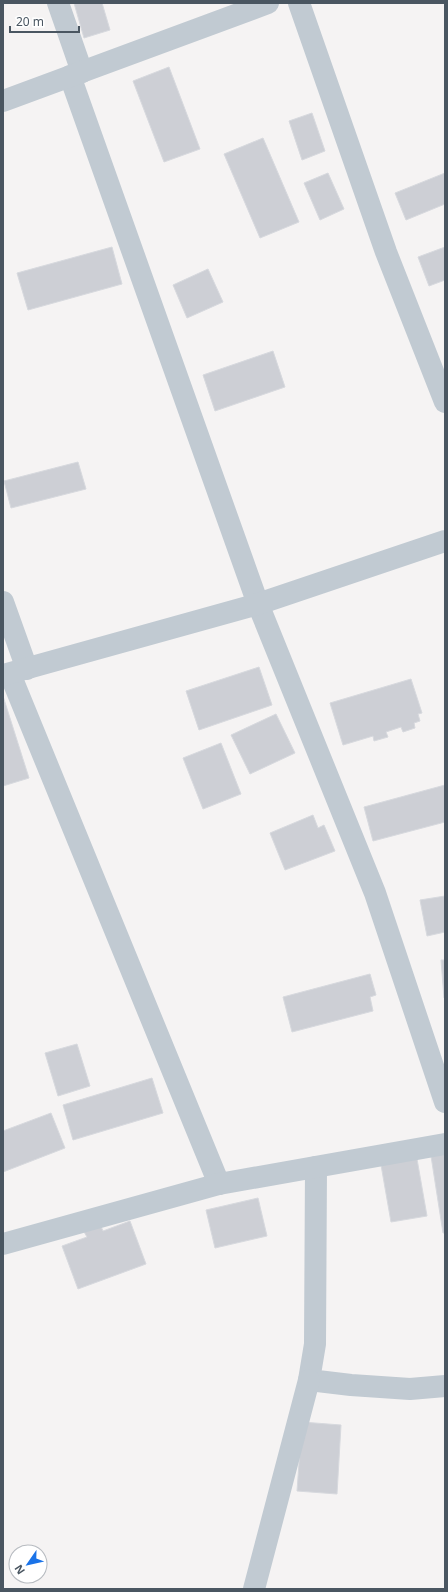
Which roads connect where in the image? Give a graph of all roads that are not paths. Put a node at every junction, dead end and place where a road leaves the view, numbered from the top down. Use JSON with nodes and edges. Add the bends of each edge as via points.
{"nodes":[{"id":1,"x":58,"y":3,"type":"edge"},
{"id":2,"x":268,"y":3,"type":"edge"},
{"id":3,"x":299,"y":3,"type":"edge"},
{"id":4,"x":76,"y":74,"type":"junction"},
{"id":5,"x":3,"y":101,"type":"edge"},
{"id":6,"x":445,"y":402,"type":"edge"},
{"id":7,"x":445,"y":541,"type":"edge"},
{"id":8,"x":3,"y":602,"type":"edge"},
{"id":9,"x":258,"y":604,"type":"junction"},
{"id":10,"x":14,"y":673,"type":"edge"},
{"id":11,"x":445,"y":1102,"type":"edge"},
{"id":12,"x":445,"y":1144,"type":"edge"},
{"id":13,"x":316,"y":1167,"type":"junction"},
{"id":14,"x":219,"y":1184,"type":"junction"},
{"id":15,"x":3,"y":1244,"type":"edge"},
{"id":16,"x":309,"y":1380,"type":"junction"},
{"id":17,"x":445,"y":1386,"type":"edge"},
{"id":18,"x":254,"y":1589,"type":"edge"}],
"edges":[{"from":1,"to":4,"type":"street"},
{"from":2,"to":4,"type":"street"},
{"from":3,"to":6,"type":"street","via":[[386,252]]},
{"from":4,"to":5,"type":"street"},
{"from":4,"to":9,"type":"street"},
{"from":7,"to":9,"type":"street"},
{"from":8,"to":10,"type":"street"},
{"from":9,"to":10,"type":"street"},
{"from":9,"to":11,"type":"street","via":[[375,893]]},
{"from":10,"to":14,"type":"street"},
{"from":12,"to":13,"type":"street"},
{"from":13,"to":14,"type":"street"},
{"from":13,"to":16,"type":"street","via":[[315,1344]]},
{"from":14,"to":15,"type":"street"},
{"from":16,"to":17,"type":"street","via":[[410,1389]]},
{"from":16,"to":18,"type":"street"}]}
